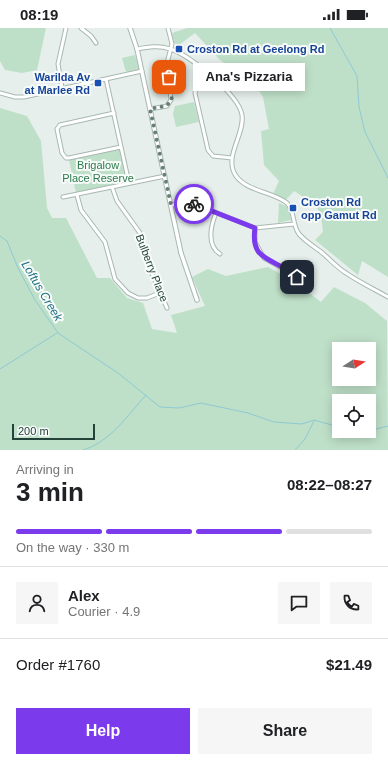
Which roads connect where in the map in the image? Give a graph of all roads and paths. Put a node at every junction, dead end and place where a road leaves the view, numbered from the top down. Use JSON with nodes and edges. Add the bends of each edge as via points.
{"nodes":[{"id":1,"x":66,"y":28,"type":"edge"},
{"id":2,"x":81,"y":28,"type":"edge"},
{"id":3,"x":130,"y":28,"type":"edge"},
{"id":4,"x":168,"y":28,"type":"edge"},
{"id":5,"x":96,"y":43,"type":"dead end"},
{"id":6,"x":137,"y":49,"type":"junction"},
{"id":7,"x":171,"y":49,"type":"junction"},
{"id":8,"x":142,"y":71,"type":"junction"},
{"id":9,"x":209,"y":75,"type":"junction"},
{"id":10,"x":106,"y":79,"type":"junction"},
{"id":11,"x":62,"y":88,"type":"junction"},
{"id":12,"x":0,"y":93,"type":"edge"},
{"id":13,"x":150,"y":109,"type":"junction"},
{"id":14,"x":114,"y":113,"type":"junction"},
{"id":15,"x":121,"y":147,"type":"junction"},
{"id":16,"x":232,"y":158,"type":"junction"},
{"id":17,"x":165,"y":176,"type":"junction"},
{"id":18,"x":129,"y":183,"type":"junction"},
{"id":19,"x":112,"y":187,"type":"junction"},
{"id":20,"x":77,"y":195,"type":"junction"},
{"id":21,"x":63,"y":197,"type":"dead end"},
{"id":22,"x":171,"y":205,"type":"junction"},
{"id":23,"x":216,"y":213,"type":"junction"},
{"id":24,"x":294,"y":224,"type":"junction"},
{"id":25,"x":255,"y":228,"type":"junction"},
{"id":26,"x":220,"y":254,"type":"dead end"},
{"id":27,"x":302,"y":279,"type":"dead end"},
{"id":28,"x":162,"y":292,"type":"junction"},
{"id":29,"x":388,"y":297,"type":"edge"},
{"id":30,"x":197,"y":300,"type":"dead end"},
{"id":31,"x":167,"y":308,"type":"dead end"}],
"edges":[{"from":1,"to":11,"type":"street","via":[[58,64]]},
{"from":2,"to":5,"type":"street"},
{"from":3,"to":6,"type":"street"},
{"from":4,"to":7,"type":"street","via":[[172,40]]},
{"from":6,"to":7,"type":"street"},
{"from":6,"to":8,"type":"street"},
{"from":7,"to":9,"type":"street","via":[[187,57]]},
{"from":7,"to":13,"type":"street","via":[[167,63],[171,100],[167,106]]},
{"from":8,"to":10,"type":"street"},
{"from":8,"to":13,"type":"street"},
{"from":9,"to":16,"type":"street","via":[[233,96],[241,111],[242,128]]},
{"from":9,"to":16,"type":"street","via":[[197,87],[195,93],[208,150],[212,156]]},
{"from":10,"to":11,"type":"street"},
{"from":10,"to":14,"type":"street"},
{"from":11,"to":12,"type":"street","via":[[19,98]]},
{"from":13,"to":17,"type":"street"},
{"from":14,"to":15,"type":"street"},
{"from":14,"to":15,"type":"street","via":[[59,126],[62,153],[69,158]]},
{"from":15,"to":18,"type":"street"},
{"from":16,"to":24,"type":"street","via":[[234,172],[239,179],[246,185],[285,202],[292,211]]},
{"from":17,"to":18,"type":"street"},
{"from":17,"to":22,"type":"street"},
{"from":18,"to":19,"type":"street"},
{"from":19,"to":20,"type":"street"},
{"from":19,"to":28,"type":"street","name":"Bulberry Place","via":[[117,201],[140,233],[147,262]]},
{"from":20,"to":21,"type":"street"},
{"from":20,"to":28,"type":"street","via":[[81,210],[105,242],[115,279],[128,293],[138,298],[147,298]]},
{"from":22,"to":23,"type":"street","via":[[192,203]]},
{"from":22,"to":30,"type":"street","via":[[181,253]]},
{"from":23,"to":25,"type":"street"},
{"from":23,"to":26,"type":"street","via":[[210,231],[214,248]]},
{"from":24,"to":25,"type":"street"},
{"from":24,"to":29,"type":"street","via":[[302,237],[346,273]]},
{"from":25,"to":27,"type":"street","via":[[256,246],[264,258]]},
{"from":28,"to":31,"type":"street","name":"Bulberry Place"}]}
